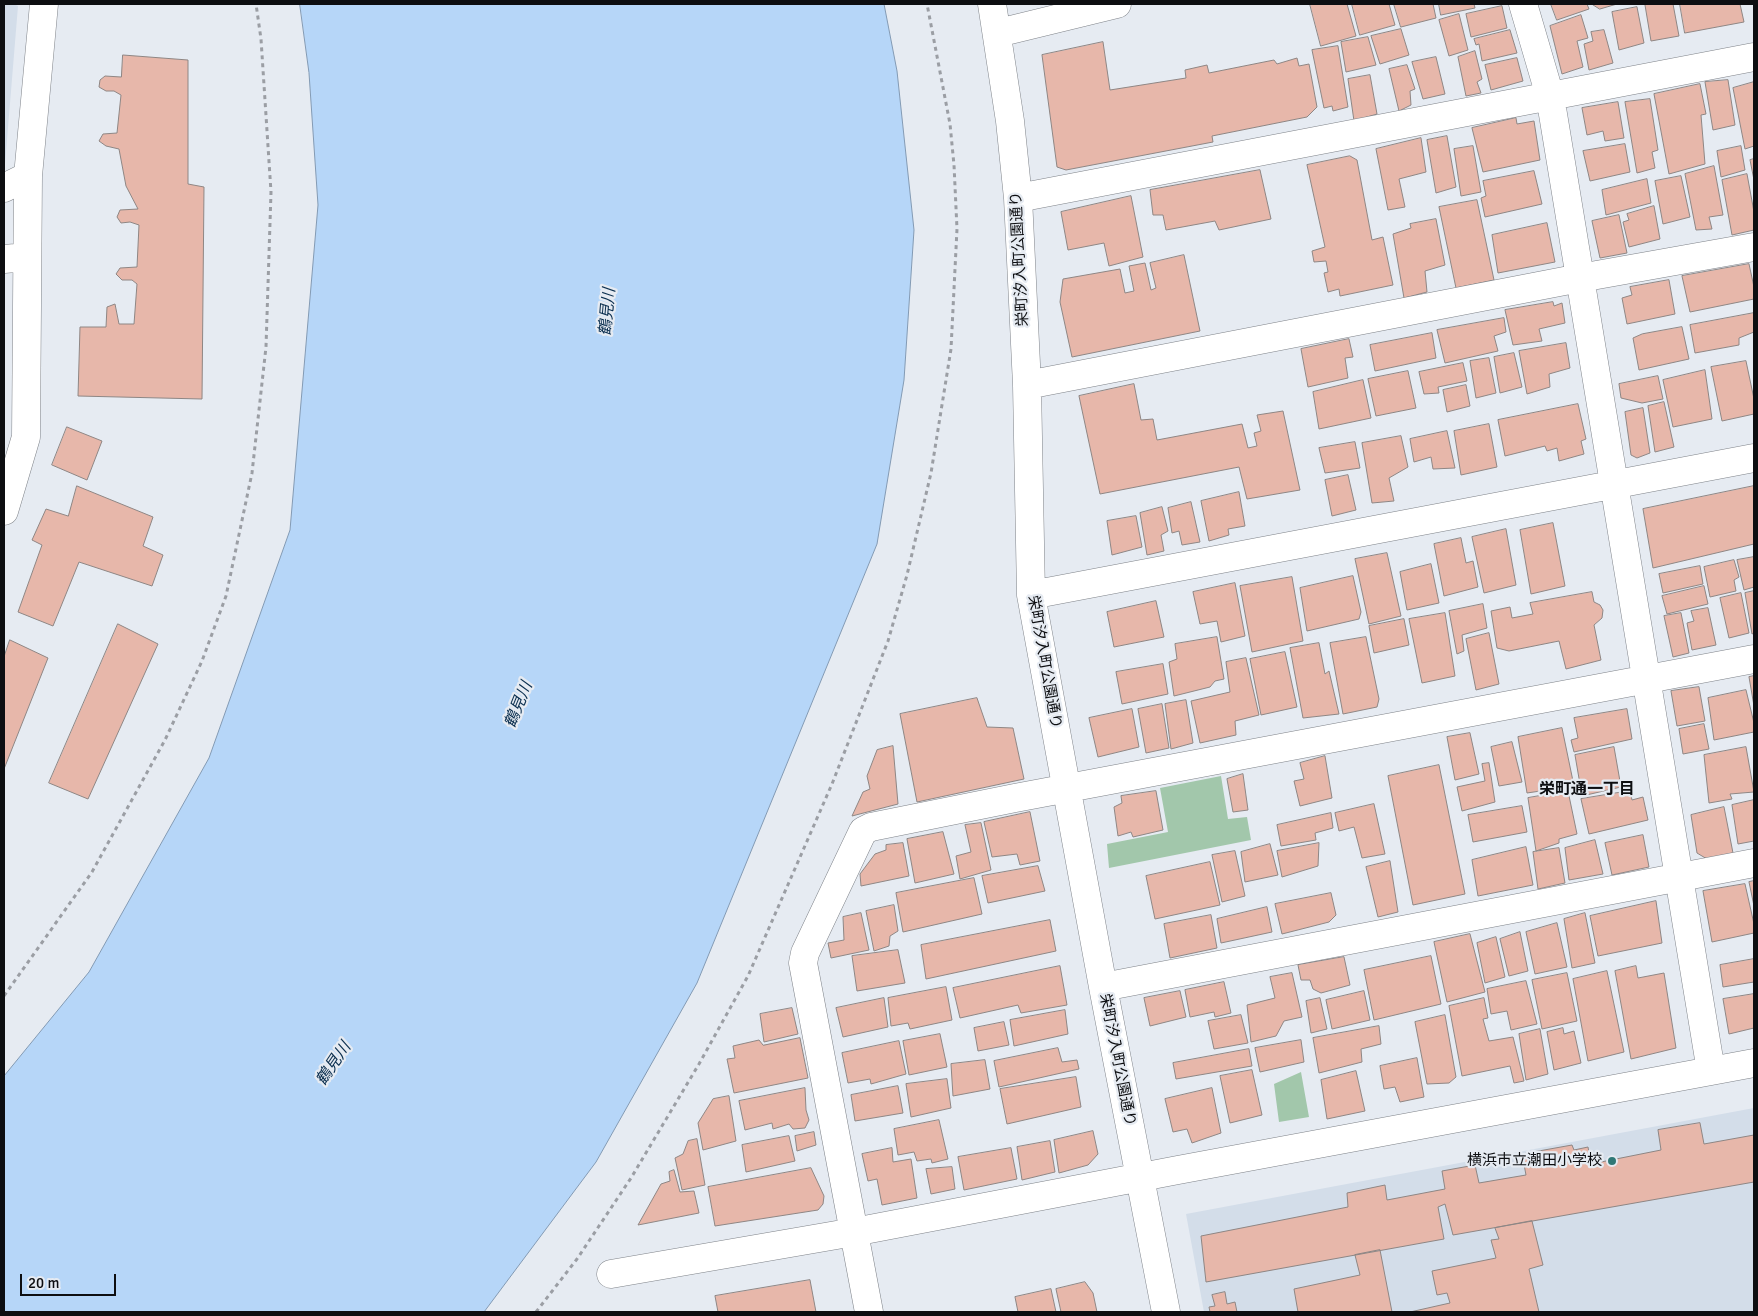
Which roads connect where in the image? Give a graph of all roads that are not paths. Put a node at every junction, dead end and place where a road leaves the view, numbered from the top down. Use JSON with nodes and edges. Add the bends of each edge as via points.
{"nodes":[{"id":1,"x":44,"y":4,"type":"edge"},
{"id":2,"x":992,"y":4,"type":"edge"},
{"id":3,"x":1117,"y":4,"type":"edge"},
{"id":4,"x":1523,"y":4,"type":"edge"},
{"id":5,"x":998,"y":33,"type":"junction"},
{"id":6,"x":1754,"y":57,"type":"edge"},
{"id":7,"x":1550,"y":96,"type":"junction"},
{"id":8,"x":16,"y":182,"type":"edge"},
{"id":9,"x":1018,"y":198,"type":"junction"},
{"id":10,"x":1754,"y":247,"type":"edge"},
{"id":11,"x":15,"y":258,"type":"edge"},
{"id":12,"x":1580,"y":278,"type":"junction"},
{"id":13,"x":1027,"y":385,"type":"junction"},
{"id":14,"x":1754,"y":458,"type":"edge"},
{"id":15,"x":1614,"y":485,"type":"junction"},
{"id":16,"x":4,"y":511,"type":"edge"},
{"id":17,"x":1031,"y":595,"type":"junction"},
{"id":18,"x":1754,"y":659,"type":"edge"},
{"id":19,"x":1647,"y":680,"type":"junction"},
{"id":20,"x":1066,"y":789,"type":"junction"},
{"id":21,"x":1754,"y":863,"type":"edge"},
{"id":22,"x":1679,"y":877,"type":"junction"},
{"id":23,"x":1103,"y":987,"type":"junction"},
{"id":24,"x":1754,"y":1063,"type":"edge"},
{"id":25,"x":1711,"y":1071,"type":"junction"},
{"id":26,"x":1140,"y":1177,"type":"junction"},
{"id":27,"x":854,"y":1232,"type":"junction"},
{"id":28,"x":611,"y":1274,"type":"dead end"},
{"id":29,"x":869,"y":1312,"type":"edge"},
{"id":30,"x":1166,"y":1312,"type":"edge"}],
"edges":[{"from":1,"to":8,"type":"street"},
{"from":2,"to":5,"type":"street","name":"栄町汐入町公園通り"},
{"from":3,"to":5,"type":"street"},
{"from":4,"to":7,"type":"street"},
{"from":5,"to":9,"type":"street","name":"栄町汐入町公園通り"},
{"from":6,"to":7,"type":"street"},
{"from":7,"to":9,"type":"street"},
{"from":7,"to":12,"type":"street"},
{"from":8,"to":11,"type":"street"},
{"from":9,"to":13,"type":"street","name":"栄町汐入町公園通り"},
{"from":10,"to":12,"type":"street"},
{"from":11,"to":16,"type":"street","via":[[26,437]]},
{"from":12,"to":13,"type":"street"},
{"from":12,"to":15,"type":"street"},
{"from":13,"to":17,"type":"street","name":"栄町汐入町公園通り"},
{"from":14,"to":15,"type":"street"},
{"from":15,"to":17,"type":"street"},
{"from":15,"to":19,"type":"street"},
{"from":17,"to":20,"type":"street","name":"栄町汐入町公園通り"},
{"from":18,"to":19,"type":"street"},
{"from":19,"to":20,"type":"street"},
{"from":19,"to":22,"type":"street"},
{"from":20,"to":23,"type":"street","name":"栄町汐入町公園通り"},
{"from":20,"to":27,"type":"street","via":[[863,831],[805,952],[803,963]]},
{"from":21,"to":22,"type":"street"},
{"from":22,"to":23,"type":"street"},
{"from":22,"to":25,"type":"street"},
{"from":23,"to":26,"type":"street","name":"栄町汐入町公園通り"},
{"from":24,"to":25,"type":"street"},
{"from":25,"to":26,"type":"street"},
{"from":26,"to":27,"type":"street"},
{"from":26,"to":30,"type":"street","name":"栄町汐入町公園通り"},
{"from":27,"to":28,"type":"street"},
{"from":27,"to":29,"type":"street"}]}
